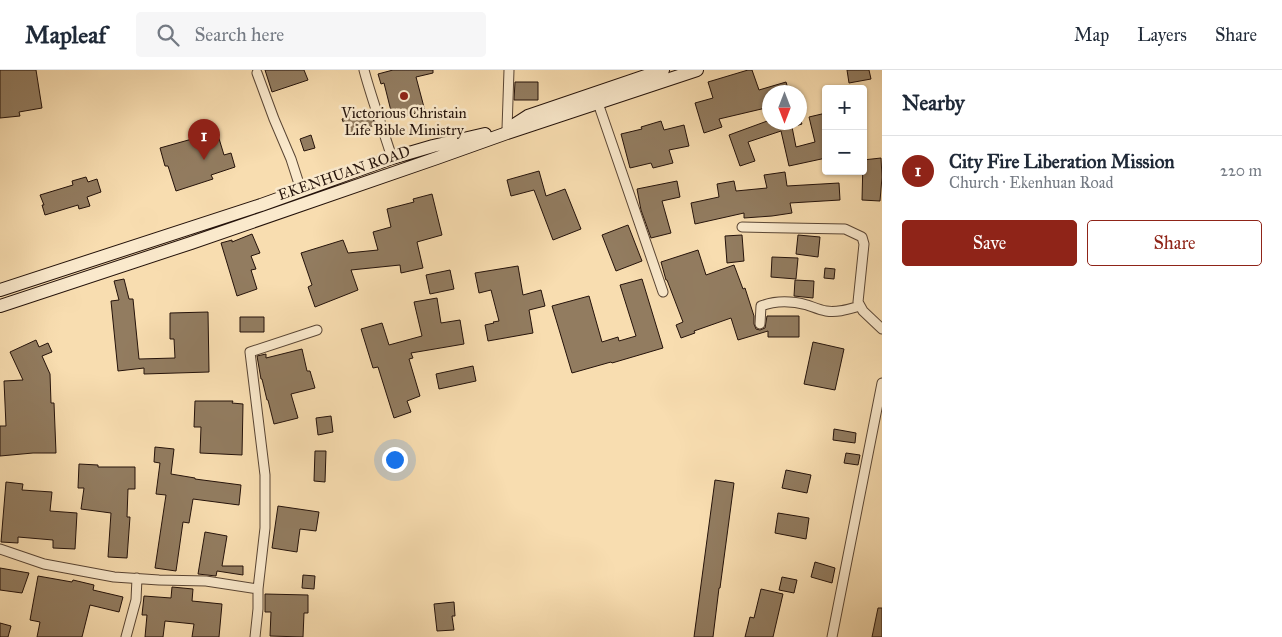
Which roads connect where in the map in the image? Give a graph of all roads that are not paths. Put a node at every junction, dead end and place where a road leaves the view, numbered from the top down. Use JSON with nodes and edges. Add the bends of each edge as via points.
{"nodes":[{"id":1,"x":364,"y":70,"type":"edge"},
{"id":2,"x":509,"y":70,"type":"edge"},
{"id":3,"x":662,"y":70,"type":"edge"},
{"id":4,"x":697,"y":70,"type":"edge"},
{"id":5,"x":257,"y":73,"type":"dead end"},
{"id":6,"x":598,"y":103,"type":"junction"},
{"id":7,"x":507,"y":129,"type":"junction"},
{"id":8,"x":392,"y":158,"type":"junction"},
{"id":9,"x":301,"y":190,"type":"junction"},
{"id":10,"x":742,"y":228,"type":"dead end"},
{"id":11,"x":0,"y":290,"type":"edge"},
{"id":12,"x":663,"y":292,"type":"dead end"},
{"id":13,"x":0,"y":306,"type":"edge"},
{"id":14,"x":860,"y":306,"type":"junction"},
{"id":15,"x":760,"y":324,"type":"dead end"},
{"id":16,"x":882,"y":329,"type":"edge"},
{"id":17,"x":317,"y":330,"type":"dead end"},
{"id":18,"x":882,"y":383,"type":"edge"},
{"id":19,"x":881,"y":397,"type":"edge"},
{"id":20,"x":0,"y":549,"type":"edge"},
{"id":21,"x":137,"y":578,"type":"junction"},
{"id":22,"x":258,"y":588,"type":"junction"},
{"id":23,"x":126,"y":637,"type":"edge"},
{"id":24,"x":255,"y":637,"type":"edge"},
{"id":25,"x":832,"y":637,"type":"edge"}],
"edges":[{"from":1,"to":8,"type":"street"},
{"from":2,"to":7,"type":"street"},
{"from":3,"to":7,"type":"main road","name":"EKENHUAN ROAD","via":[[528,116]]},
{"from":4,"to":6,"type":"main road","name":"EKENHUAN ROAD"},
{"from":5,"to":9,"type":"street","via":[[292,158]]},
{"from":6,"to":12,"type":"street"},
{"from":6,"to":13,"type":"main road","name":"EKENHUAN ROAD"},
{"from":7,"to":8,"type":"main road","name":"EKENHUAN ROAD"},
{"from":8,"to":9,"type":"main road","name":"EKENHUAN ROAD"},
{"from":9,"to":11,"type":"main road","name":"EKENHUAN ROAD"},
{"from":10,"to":14,"type":"street","via":[[844,229],[862,237]]},
{"from":14,"to":15,"type":"street","via":[[825,311],[788,301],[768,304],[761,306]]},
{"from":14,"to":16,"type":"street"},
{"from":17,"to":22,"type":"street","via":[[250,352],[265,475],[265,528]]},
{"from":18,"to":19,"type":"street"},
{"from":19,"to":25,"type":"street"},
{"from":20,"to":21,"type":"street","via":[[44,564]]},
{"from":21,"to":22,"type":"street","via":[[206,581]]},
{"from":21,"to":23,"type":"street","via":[[136,600]]},
{"from":22,"to":24,"type":"street"}]}
